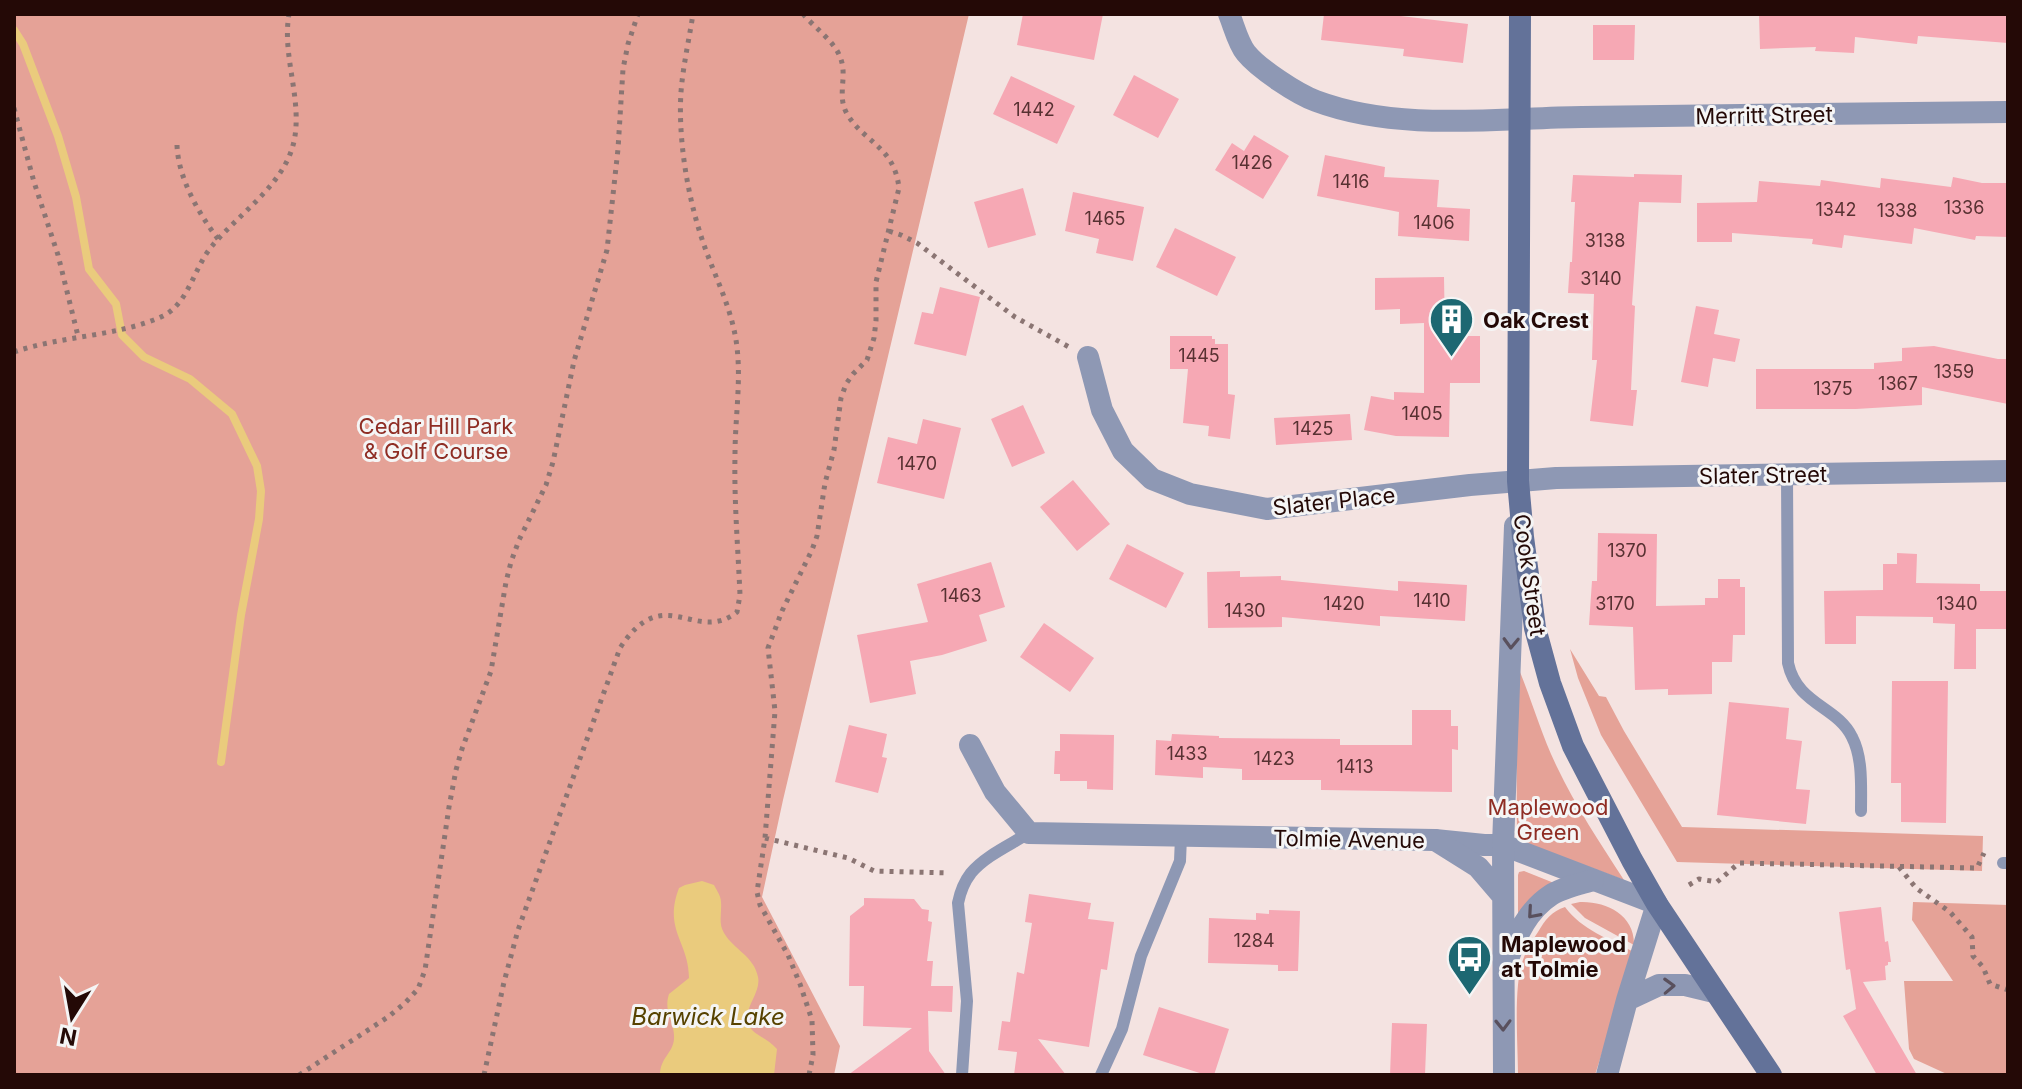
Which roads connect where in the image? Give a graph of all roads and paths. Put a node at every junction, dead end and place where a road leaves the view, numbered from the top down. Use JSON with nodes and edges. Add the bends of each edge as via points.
{"nodes":[{"id":1,"x":289,"y":14,"type":"edge"},
{"id":2,"x":638,"y":14,"type":"edge"},
{"id":3,"x":693,"y":14,"type":"edge"},
{"id":4,"x":803,"y":14,"type":"edge"},
{"id":5,"x":1229,"y":14,"type":"edge"},
{"id":6,"x":1520,"y":14,"type":"edge"},
{"id":7,"x":14,"y":108,"type":"edge"},
{"id":8,"x":2008,"y":112,"type":"edge"},
{"id":9,"x":1520,"y":120,"type":"junction"},
{"id":10,"x":177,"y":145,"type":"dead end"},
{"id":11,"x":889,"y":231,"type":"junction"},
{"id":12,"x":218,"y":239,"type":"junction"},
{"id":13,"x":78,"y":336,"type":"junction"},
{"id":14,"x":14,"y":352,"type":"edge"},
{"id":15,"x":1088,"y":357,"type":"joint"},
{"id":16,"x":2008,"y":471,"type":"edge"},
{"id":17,"x":1787,"y":474,"type":"junction"},
{"id":18,"x":1518,"y":481,"type":"junction"},
{"id":19,"x":970,"y":745,"type":"dead end"},
{"id":20,"x":1861,"y":811,"type":"dead end"},
{"id":21,"x":1029,"y":833,"type":"junction"},
{"id":22,"x":1181,"y":837,"type":"junction"},
{"id":23,"x":765,"y":838,"type":"junction"},
{"id":24,"x":1435,"y":840,"type":"junction"},
{"id":25,"x":1503,"y":845,"type":"junction"},
{"id":26,"x":2005,"y":863,"type":"edge"},
{"id":27,"x":1898,"y":866,"type":"junction"},
{"id":28,"x":970,"y":874,"type":"junction"},
{"id":29,"x":1593,"y":880,"type":"junction"},
{"id":30,"x":1689,"y":885,"type":"dead end"},
{"id":31,"x":1502,"y":895,"type":"junction"},
{"id":32,"x":1657,"y":904,"type":"junction"},
{"id":33,"x":1503,"y":975,"type":"junction"},
{"id":34,"x":2008,"y":990,"type":"edge"},
{"id":35,"x":1714,"y":992,"type":"junction"},
{"id":36,"x":1627,"y":1000,"type":"junction"},
{"id":37,"x":299,"y":1075,"type":"edge"},
{"id":38,"x":484,"y":1075,"type":"edge"},
{"id":39,"x":809,"y":1075,"type":"edge"},
{"id":40,"x":962,"y":1075,"type":"edge"},
{"id":41,"x":1101,"y":1075,"type":"edge"},
{"id":42,"x":1504,"y":1075,"type":"edge"},
{"id":43,"x":1607,"y":1075,"type":"edge"},
{"id":44,"x":1771,"y":1075,"type":"edge"}],
"edges":[{"from":1,"to":12,"type":"path","via":[[286,38],[297,118],[291,155],[275,180]]},
{"from":2,"to":37,"type":"path","via":[[623,69],[607,250],[574,361],[553,462],[511,562],[491,671],[456,770],[425,970],[418,989],[397,1010]]},
{"from":3,"to":38,"type":"path","via":[[681,125],[700,234],[737,343],[737,612],[703,622],[655,615],[629,633],[620,648],[518,930]]},
{"from":4,"to":11,"type":"path","via":[[840,57],[847,114],[898,173]]},
{"from":5,"to":9,"type":"street","name":"Merritt Street","via":[[1246,52],[1314,100],[1396,118]]},
{"from":6,"to":9,"type":"main road","name":"Cook Street"},
{"from":7,"to":13,"type":"path"},
{"from":8,"to":9,"type":"street","name":"Merritt Street"},
{"from":9,"to":18,"type":"main road","name":"Cook Street"},
{"from":10,"to":12,"type":"path","via":[[195,205]]},
{"from":11,"to":15,"type":"path","via":[[917,243],[1015,317]]},
{"from":11,"to":23,"type":"path","via":[[876,282],[874,338],[867,360],[841,398],[817,536],[768,648],[775,711]]},
{"from":12,"to":13,"type":"path","via":[[176,306],[164,315]]},
{"from":13,"to":14,"type":"path"},
{"from":15,"to":18,"type":"street","name":"Slater Place","via":[[1102,410],[1123,451],[1152,479],[1190,494],[1267,509]]},
{"from":16,"to":17,"type":"street","name":"Slater Street"},
{"from":17,"to":18,"type":"street","name":"Slater Street"},
{"from":17,"to":20,"type":"lane","via":[[1790,674],[1801,691],[1852,737]]},
{"from":18,"to":25,"type":"street","one_way":true},
{"from":18,"to":32,"type":"main road","name":"Cook Street","via":[[1535,628],[1550,683],[1573,746]]},
{"from":19,"to":21,"type":"street","via":[[995,792]]},
{"from":21,"to":22,"type":"street","name":"Tolmie Avenue"},
{"from":21,"to":28,"type":"lane"},
{"from":22,"to":24,"type":"street","name":"Tolmie Avenue"},
{"from":22,"to":41,"type":"lane","via":[[1180,861]]},
{"from":23,"to":28,"type":"path","via":[[848,858],[874,871]]},
{"from":23,"to":39,"type":"path","via":[[757,892],[812,1020]]},
{"from":24,"to":25,"type":"street","name":"Tolmie Avenue"},
{"from":24,"to":31,"type":"street","via":[[1478,867]]},
{"from":25,"to":29,"type":"street","name":"Tolmie Avenue"},
{"from":25,"to":31,"type":"street"},
{"from":26,"to":27,"type":"path","via":[[1984,853],[1977,868]]},
{"from":27,"to":30,"type":"path","via":[[1739,863],[1717,882],[1699,879]]},
{"from":27,"to":34,"type":"path","via":[[1972,937],[1973,956],[1990,984]]},
{"from":28,"to":40,"type":"lane","via":[[958,903],[967,1001]]},
{"from":29,"to":32,"type":"street","name":"Tolmie Avenue"},
{"from":29,"to":33,"type":"street","one_way":true,"via":[[1552,894],[1536,908],[1518,931]]},
{"from":31,"to":33,"type":"street"},
{"from":32,"to":35,"type":"main road","name":"Cook Street"},
{"from":32,"to":36,"type":"street"},
{"from":33,"to":42,"type":"street","one_way":true},
{"from":36,"to":35,"type":"street","one_way":true,"via":[[1659,985]]},
{"from":35,"to":44,"type":"main road","name":"Cook Street"},
{"from":36,"to":43,"type":"street"}]}
